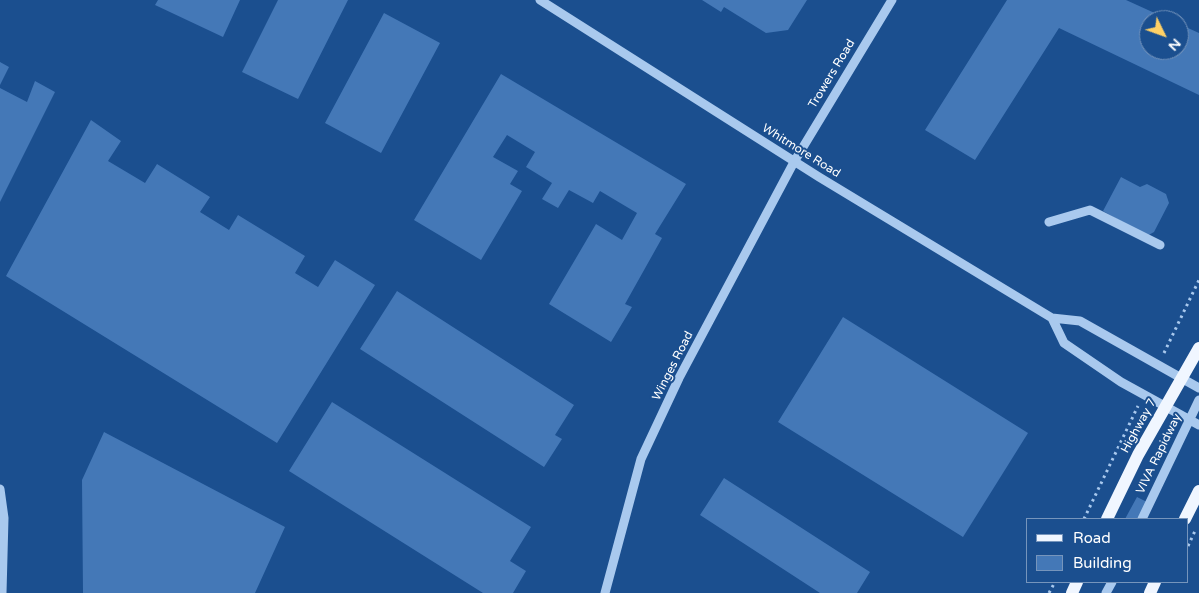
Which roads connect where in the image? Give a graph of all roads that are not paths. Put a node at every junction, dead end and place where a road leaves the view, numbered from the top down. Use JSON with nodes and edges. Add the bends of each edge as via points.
{"nodes":[{"id":1,"x":540,"y":0,"type":"edge"},
{"id":2,"x":892,"y":0,"type":"edge"},
{"id":3,"x":794,"y":162,"type":"junction"},
{"id":4,"x":1049,"y":222,"type":"dead end"},
{"id":5,"x":1160,"y":245,"type":"dead end"},
{"id":6,"x":1052,"y":318,"type":"junction"},
{"id":7,"x":1199,"y":348,"type":"edge"},
{"id":8,"x":1181,"y":379,"type":"junction"},
{"id":9,"x":1199,"y":388,"type":"edge"},
{"id":10,"x":1199,"y":400,"type":"edge"},
{"id":11,"x":1166,"y":407,"type":"junction"},
{"id":12,"x":1190,"y":420,"type":"junction"},
{"id":13,"x":1199,"y":425,"type":"edge"},
{"id":14,"x":0,"y":489,"type":"edge"},
{"id":15,"x":1199,"y":492,"type":"edge"},
{"id":16,"x":1107,"y":518,"type":"edge"},
{"id":17,"x":1142,"y":518,"type":"edge"},
{"id":18,"x":1186,"y":518,"type":"edge"},
{"id":19,"x":2,"y":593,"type":"edge"},
{"id":20,"x":605,"y":593,"type":"edge"}],
"edges":[{"from":1,"to":3,"type":"street","name":"Whitmore Road"},
{"from":2,"to":3,"type":"street","name":"Trowers Road"},
{"from":3,"to":6,"type":"street","name":"Whitmore Road"},
{"from":3,"to":20,"type":"street","name":"Winges Road","via":[[679,378],[642,459]]},
{"from":4,"to":5,"type":"street","via":[[1090,210]]},
{"from":6,"to":8,"type":"street","name":"Whitmore Road","via":[[1080,321]]},
{"from":6,"to":11,"type":"street","via":[[1064,343],[1121,382]]},
{"from":7,"to":8,"type":"main road","name":"Highway 7"},
{"from":8,"to":9,"type":"street","name":"Whitmore Road"},
{"from":8,"to":11,"type":"main road","name":"Highway 7"},
{"from":10,"to":12,"type":"street","name":"VIVA Rapidway"},
{"from":11,"to":12,"type":"street"},
{"from":11,"to":16,"type":"main road","name":"Highway 7"},
{"from":12,"to":13,"type":"street"},
{"from":12,"to":17,"type":"street","name":"VIVA Rapidway"},
{"from":14,"to":19,"type":"street","via":[[4,518]]},
{"from":15,"to":18,"type":"main road"}]}
